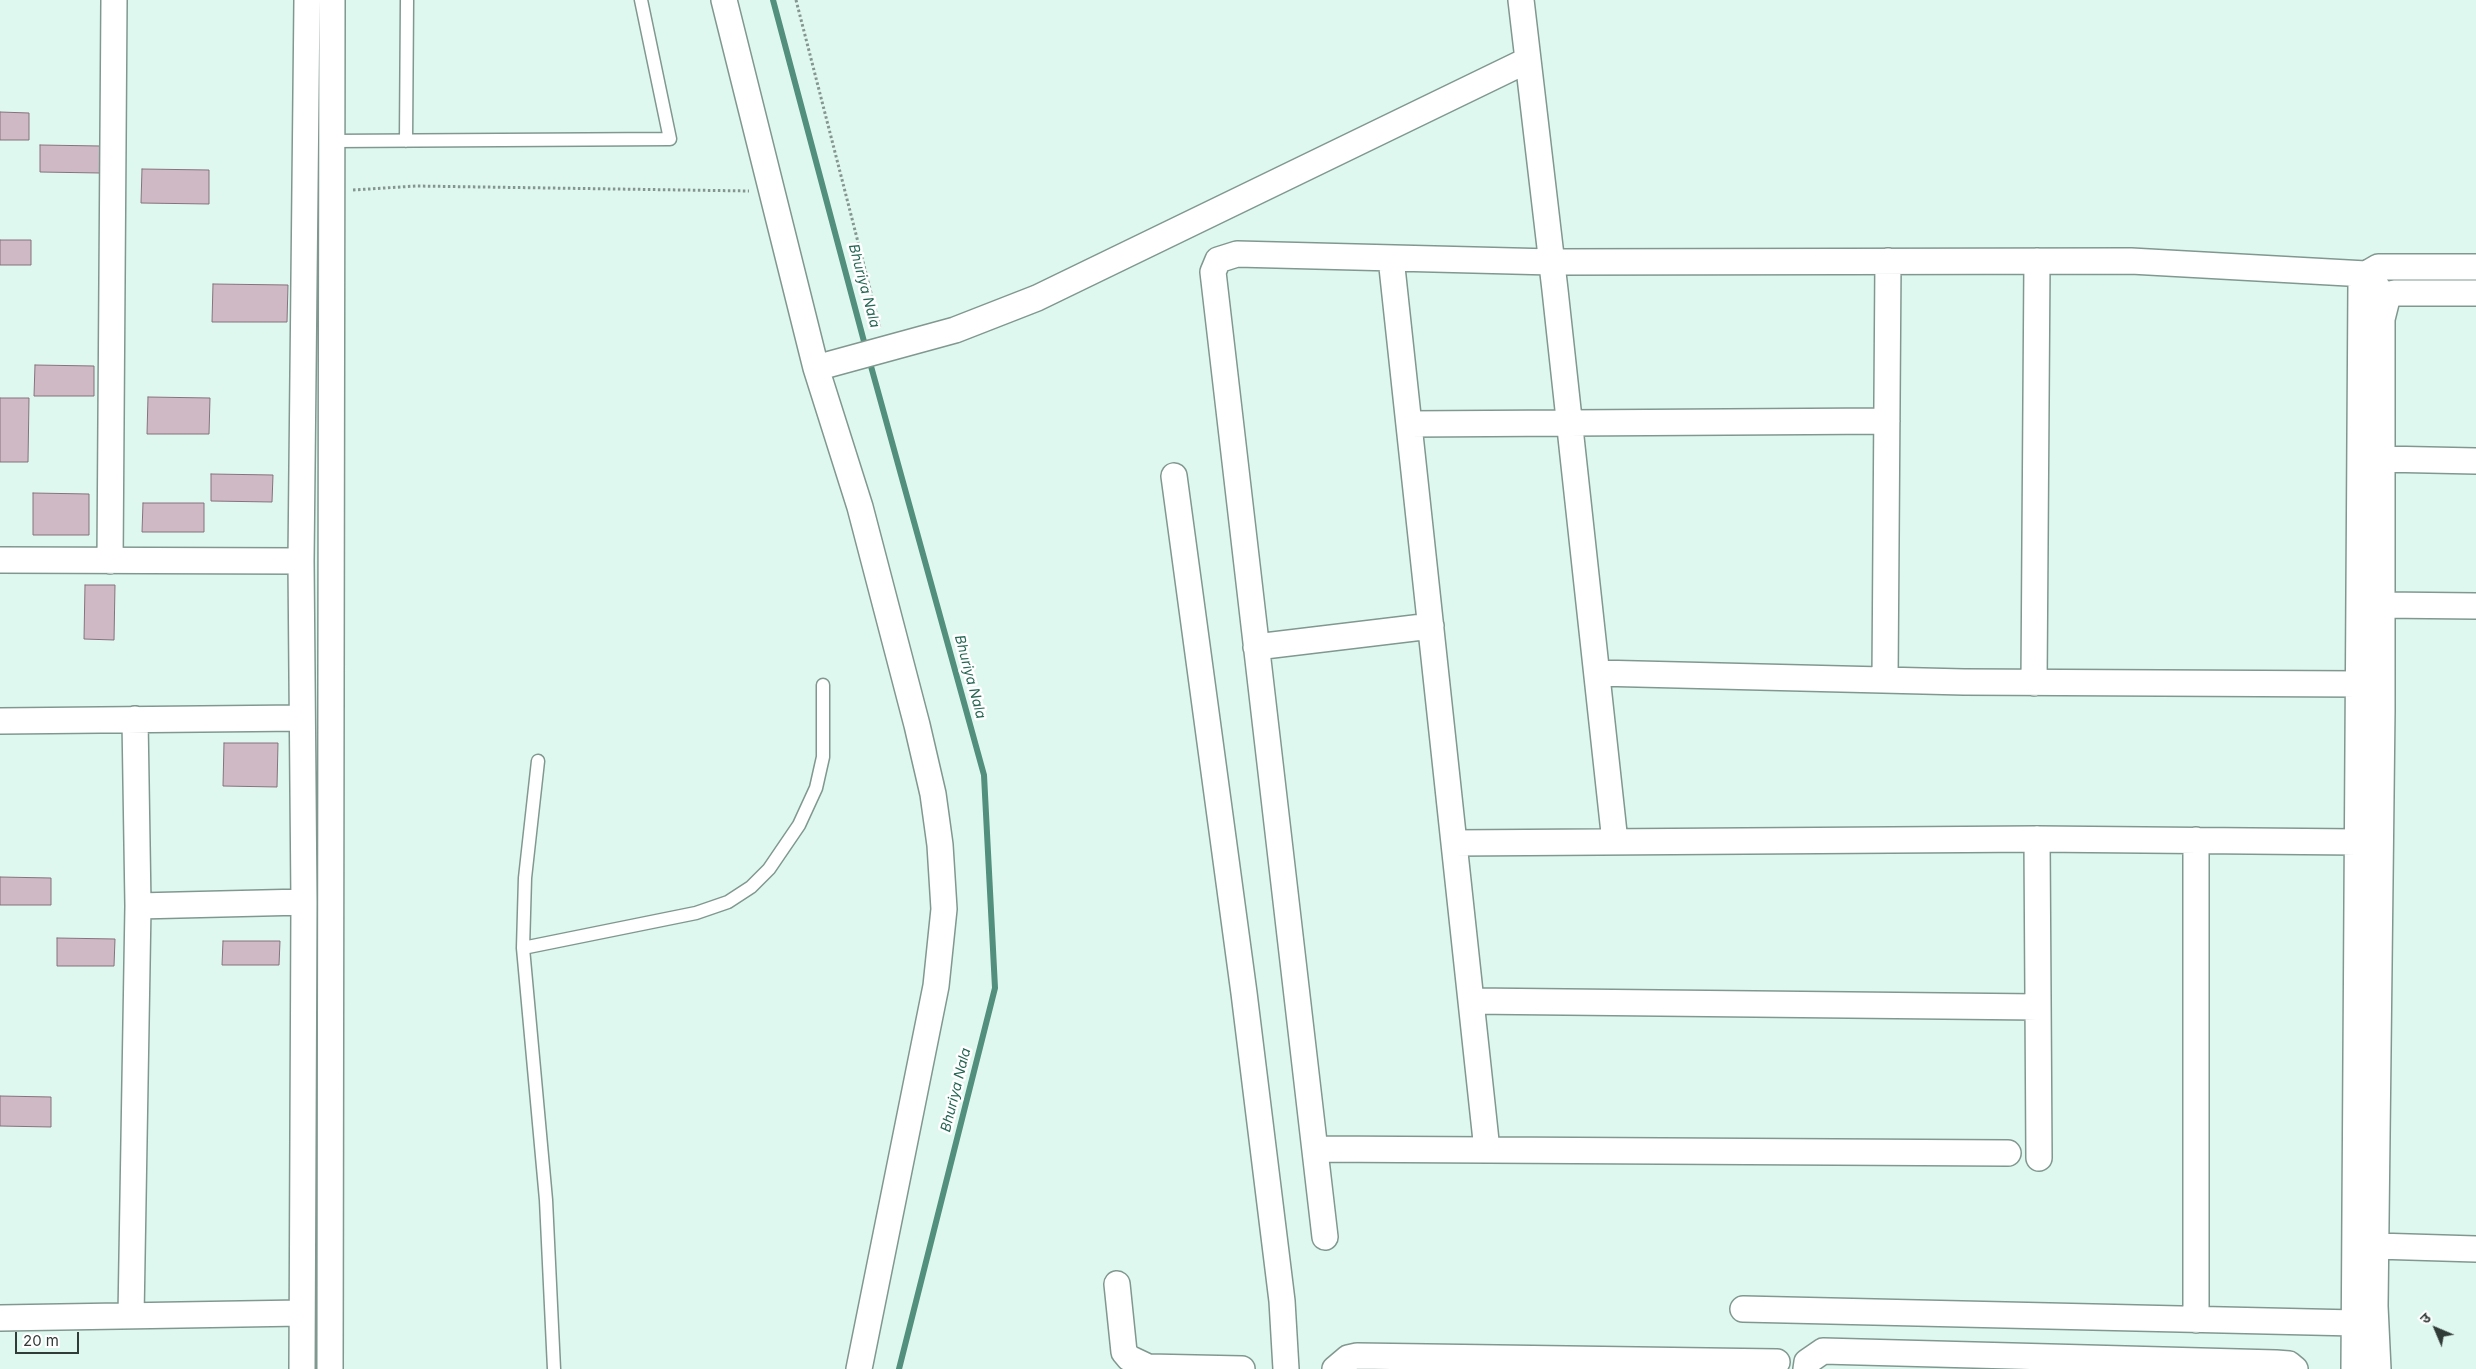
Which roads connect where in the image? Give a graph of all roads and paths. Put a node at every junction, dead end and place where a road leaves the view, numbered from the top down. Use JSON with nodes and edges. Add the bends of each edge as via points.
{"nodes":[{"id":1,"x":114,"y":0,"type":"edge"},
{"id":2,"x":306,"y":0,"type":"edge"},
{"id":3,"x":332,"y":0,"type":"edge"},
{"id":4,"x":407,"y":0,"type":"edge"},
{"id":5,"x":642,"y":0,"type":"edge"},
{"id":6,"x":724,"y":0,"type":"edge"},
{"id":7,"x":796,"y":0,"type":"edge"},
{"id":8,"x":1521,"y":0,"type":"edge"},
{"id":9,"x":1528,"y":60,"type":"junction"},
{"id":10,"x":406,"y":140,"type":"junction"},
{"id":11,"x":332,"y":141,"type":"junction"},
{"id":12,"x":332,"y":191,"type":"junction"},
{"id":13,"x":771,"y":192,"type":"junction"},
{"id":14,"x":1391,"y":258,"type":"junction"},
{"id":15,"x":2037,"y":261,"type":"junction"},
{"id":16,"x":1552,"y":262,"type":"junction"},
{"id":17,"x":1888,"y":262,"type":"junction"},
{"id":18,"x":2476,"y":267,"type":"edge"},
{"id":19,"x":2366,"y":274,"type":"junction"},
{"id":20,"x":2476,"y":292,"type":"edge"},
{"id":21,"x":2387,"y":298,"type":"junction"},
{"id":22,"x":880,"y":352,"type":"junction"},
{"id":23,"x":826,"y":366,"type":"junction"},
{"id":24,"x":1887,"y":421,"type":"junction"},
{"id":25,"x":1569,"y":422,"type":"junction"},
{"id":26,"x":1409,"y":424,"type":"junction"},
{"id":27,"x":2382,"y":459,"type":"junction"},
{"id":28,"x":2476,"y":461,"type":"edge"},
{"id":29,"x":1174,"y":476,"type":"dead end"},
{"id":30,"x":0,"y":560,"type":"edge"},
{"id":31,"x":110,"y":561,"type":"junction"},
{"id":32,"x":301,"y":561,"type":"junction"},
{"id":33,"x":2382,"y":605,"type":"junction"},
{"id":34,"x":2476,"y":606,"type":"edge"},
{"id":35,"x":1431,"y":626,"type":"junction"},
{"id":36,"x":1256,"y":647,"type":"junction"},
{"id":37,"x":1597,"y":673,"type":"junction"},
{"id":38,"x":1885,"y":680,"type":"junction"},
{"id":39,"x":2034,"y":682,"type":"junction"},
{"id":40,"x":2359,"y":684,"type":"junction"},
{"id":41,"x":822,"y":685,"type":"dead end"},
{"id":42,"x":302,"y":718,"type":"junction"},
{"id":43,"x":135,"y":719,"type":"junction"},
{"id":44,"x":0,"y":721,"type":"edge"},
{"id":45,"x":538,"y":761,"type":"dead end"},
{"id":46,"x":2037,"y":839,"type":"junction"},
{"id":47,"x":2196,"y":840,"type":"junction"},
{"id":48,"x":1615,"y":842,"type":"junction"},
{"id":49,"x":2357,"y":842,"type":"junction"},
{"id":50,"x":1454,"y":843,"type":"junction"},
{"id":51,"x":304,"y":902,"type":"junction"},
{"id":52,"x":138,"y":906,"type":"junction"},
{"id":53,"x":523,"y":948,"type":"junction"},
{"id":54,"x":1471,"y":1001,"type":"junction"},
{"id":55,"x":2038,"y":1007,"type":"junction"},
{"id":56,"x":1315,"y":1150,"type":"junction"},
{"id":57,"x":1487,"y":1150,"type":"junction"},
{"id":58,"x":2008,"y":1153,"type":"dead end"},
{"id":59,"x":2039,"y":1158,"type":"dead end"},
{"id":60,"x":1325,"y":1237,"type":"dead end"},
{"id":61,"x":2376,"y":1246,"type":"junction"},
{"id":62,"x":2476,"y":1248,"type":"edge"},
{"id":63,"x":1117,"y":1284,"type":"dead end"},
{"id":64,"x":1743,"y":1309,"type":"dead end"},
{"id":65,"x":301,"y":1313,"type":"junction"},
{"id":66,"x":131,"y":1316,"type":"junction"},
{"id":67,"x":0,"y":1318,"type":"edge"},
{"id":68,"x":2196,"y":1320,"type":"junction"},
{"id":69,"x":2354,"y":1323,"type":"junction"},
{"id":70,"x":1777,"y":1362,"type":"dead end"},
{"id":71,"x":302,"y":1369,"type":"edge"},
{"id":72,"x":330,"y":1369,"type":"edge"},
{"id":73,"x":554,"y":1369,"type":"edge"},
{"id":74,"x":859,"y":1369,"type":"edge"},
{"id":75,"x":1242,"y":1369,"type":"edge"},
{"id":76,"x":1286,"y":1369,"type":"edge"},
{"id":77,"x":1335,"y":1369,"type":"edge"},
{"id":78,"x":1806,"y":1369,"type":"edge"},
{"id":79,"x":2295,"y":1369,"type":"edge"},
{"id":80,"x":2354,"y":1369,"type":"edge"},
{"id":81,"x":2378,"y":1369,"type":"edge"}],
"edges":[{"from":1,"to":31,"type":"street"},
{"from":2,"to":32,"type":"street"},
{"from":3,"to":11,"type":"street"},
{"from":4,"to":10,"type":"lane"},
{"from":5,"to":10,"type":"lane","via":[[670,139]]},
{"from":6,"to":13,"type":"street"},
{"from":7,"to":22,"type":"path"},
{"from":8,"to":9,"type":"street"},
{"from":9,"to":16,"type":"street"},
{"from":9,"to":22,"type":"street","via":[[1037,298],[955,330]]},
{"from":10,"to":11,"type":"lane"},
{"from":11,"to":12,"type":"street"},
{"from":12,"to":13,"type":"path","via":[[425,186]]},
{"from":12,"to":72,"type":"street"},
{"from":13,"to":23,"type":"street"},
{"from":14,"to":16,"type":"street"},
{"from":14,"to":26,"type":"street"},
{"from":14,"to":36,"type":"street","via":[[1237,254],[1218,260],[1212,272]]},
{"from":15,"to":17,"type":"street"},
{"from":15,"to":19,"type":"street","via":[[2131,261]]},
{"from":15,"to":39,"type":"street"},
{"from":16,"to":17,"type":"street"},
{"from":16,"to":25,"type":"street"},
{"from":17,"to":24,"type":"street"},
{"from":18,"to":19,"type":"street","via":[[2378,267]]},
{"from":19,"to":21,"type":"street"},
{"from":19,"to":40,"type":"street","via":[[2361,293]]},
{"from":20,"to":21,"type":"street","via":[[2407,292],[2394,293]]},
{"from":21,"to":27,"type":"street","via":[[2382,319]]},
{"from":22,"to":23,"type":"street"},
{"from":23,"to":74,"type":"street","via":[[933,794],[944,909],[936,986]]},
{"from":24,"to":25,"type":"street"},
{"from":24,"to":38,"type":"street"},
{"from":25,"to":26,"type":"street"},
{"from":25,"to":37,"type":"street"},
{"from":26,"to":35,"type":"street"},
{"from":27,"to":28,"type":"street"},
{"from":27,"to":33,"type":"street"},
{"from":29,"to":76,"type":"street","via":[[1244,993],[1282,1301]]},
{"from":30,"to":31,"type":"street"},
{"from":31,"to":32,"type":"street"},
{"from":32,"to":42,"type":"street"},
{"from":33,"to":34,"type":"street"},
{"from":33,"to":61,"type":"street"},
{"from":35,"to":36,"type":"street"},
{"from":35,"to":50,"type":"street"},
{"from":36,"to":56,"type":"street"},
{"from":37,"to":38,"type":"street"},
{"from":37,"to":48,"type":"street"},
{"from":38,"to":39,"type":"street"},
{"from":39,"to":40,"type":"street"},
{"from":40,"to":49,"type":"street"},
{"from":41,"to":53,"type":"lane","via":[[823,757],[816,788],[800,825],[769,869],[751,887],[728,902],[696,913]]},
{"from":42,"to":43,"type":"street"},
{"from":42,"to":51,"type":"street"},
{"from":43,"to":44,"type":"street"},
{"from":43,"to":52,"type":"street"},
{"from":45,"to":53,"type":"lane","via":[[525,878]]},
{"from":46,"to":47,"type":"street"},
{"from":46,"to":48,"type":"street"},
{"from":46,"to":55,"type":"street"},
{"from":47,"to":49,"type":"street"},
{"from":47,"to":68,"type":"street"},
{"from":48,"to":50,"type":"street"},
{"from":49,"to":69,"type":"street"},
{"from":50,"to":54,"type":"street"},
{"from":51,"to":52,"type":"street"},
{"from":51,"to":65,"type":"street"},
{"from":52,"to":66,"type":"street"},
{"from":53,"to":73,"type":"lane","via":[[546,1200]]},
{"from":54,"to":55,"type":"street"},
{"from":54,"to":57,"type":"street"},
{"from":55,"to":59,"type":"street"},
{"from":56,"to":57,"type":"street"},
{"from":56,"to":60,"type":"street"},
{"from":57,"to":58,"type":"street"},
{"from":61,"to":62,"type":"street"},
{"from":61,"to":81,"type":"street"},
{"from":63,"to":75,"type":"street","via":[[1124,1352],[1129,1358],[1148,1367]]},
{"from":64,"to":68,"type":"street"},
{"from":65,"to":66,"type":"street"},
{"from":65,"to":71,"type":"street"},
{"from":66,"to":67,"type":"street"},
{"from":68,"to":69,"type":"street"},
{"from":69,"to":80,"type":"street"},
{"from":70,"to":77,"type":"street","via":[[1357,1356],[1348,1358]]},
{"from":78,"to":79,"type":"street","via":[[1807,1362],[1823,1351],[2266,1363],[2289,1364]]}]}
